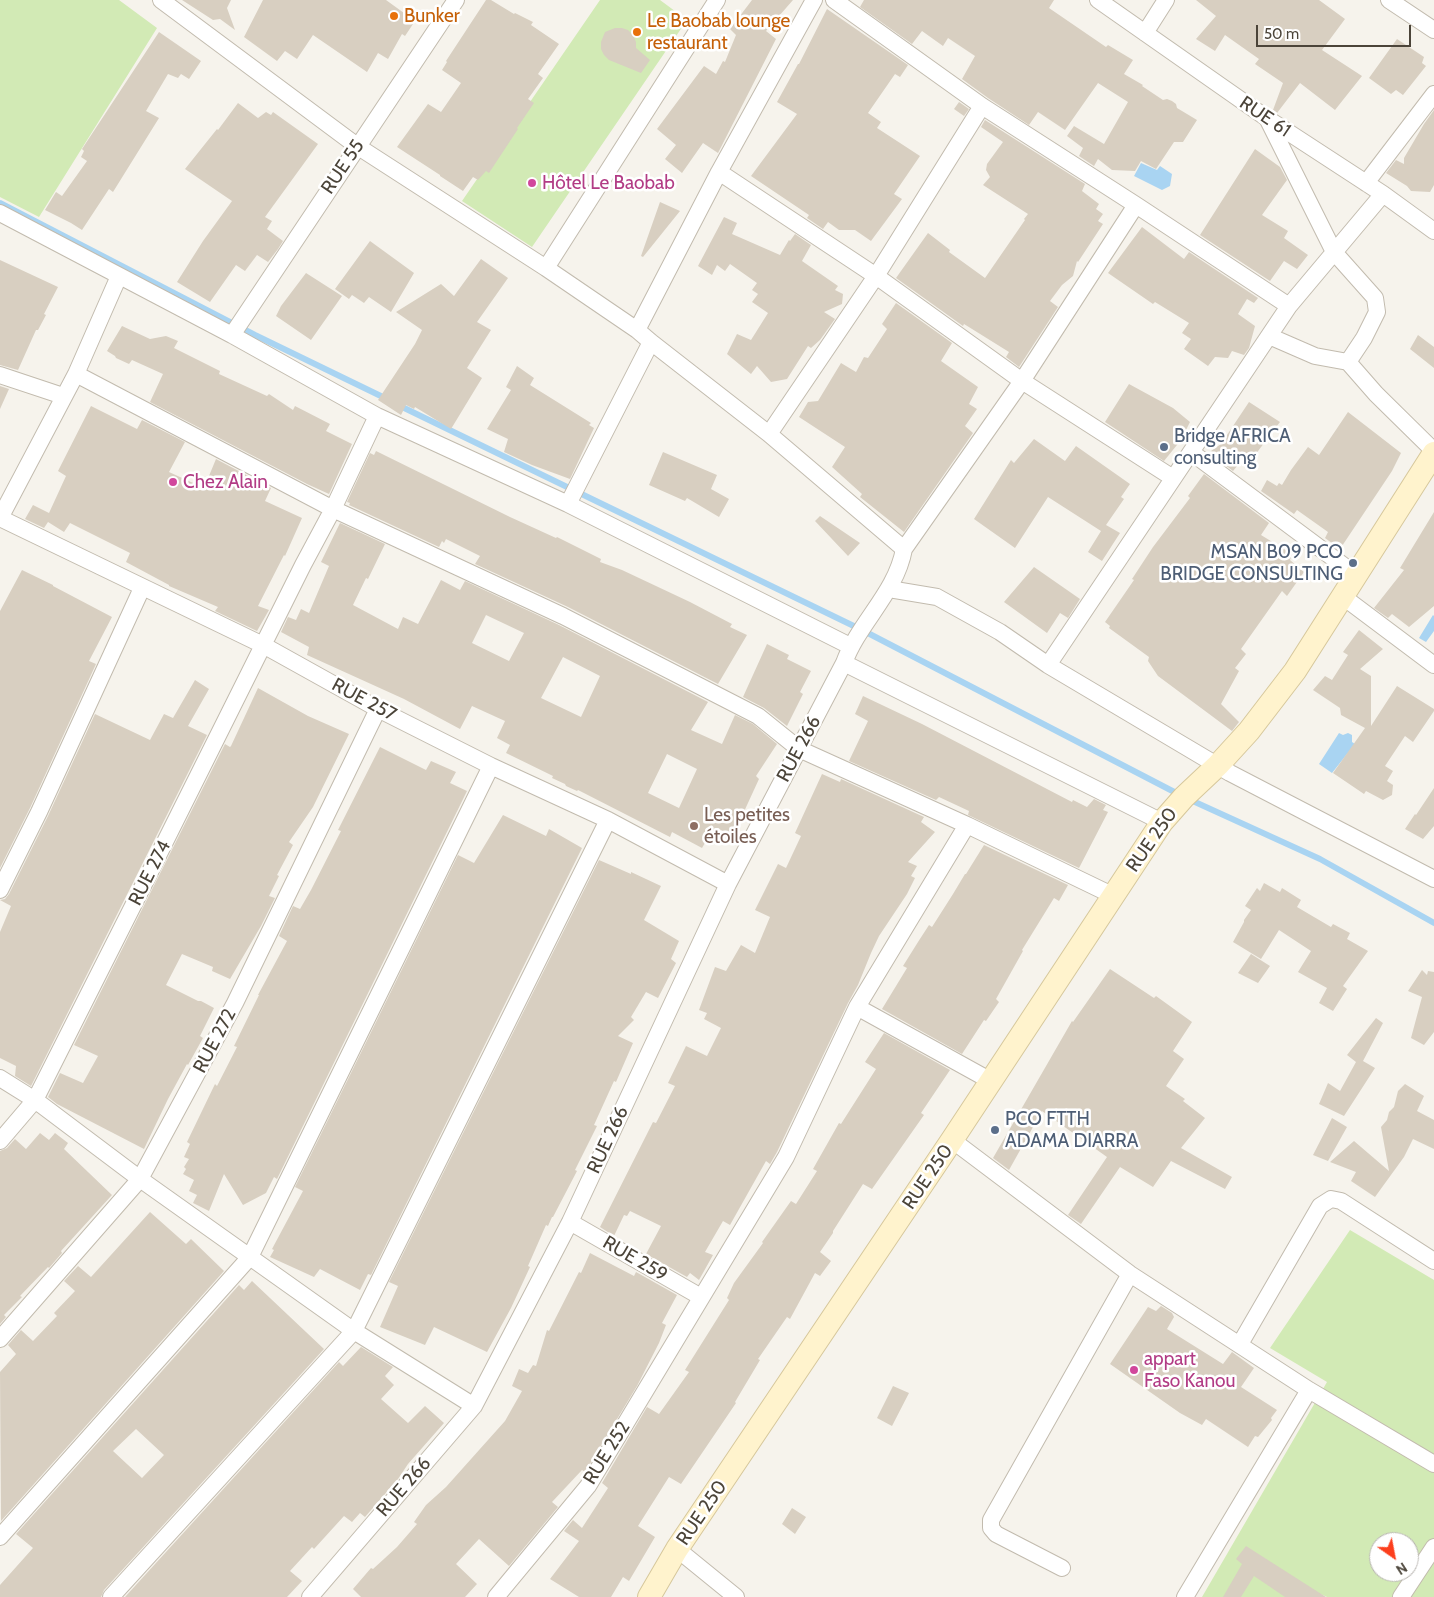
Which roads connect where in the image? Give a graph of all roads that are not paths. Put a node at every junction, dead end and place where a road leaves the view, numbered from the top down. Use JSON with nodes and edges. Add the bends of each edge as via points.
{"nodes":[{"id":1,"x":161,"y":0,"type":"edge"},
{"id":2,"x":456,"y":0,"type":"edge"},
{"id":3,"x":717,"y":0,"type":"edge"},
{"id":4,"x":814,"y":0,"type":"edge"},
{"id":5,"x":834,"y":0,"type":"edge"},
{"id":6,"x":1098,"y":0,"type":"edge"},
{"id":7,"x":1166,"y":0,"type":"edge"},
{"id":8,"x":1389,"y":0,"type":"edge"},
{"id":9,"x":1434,"y":30,"type":"edge"},
{"id":10,"x":1145,"y":33,"type":"junction"},
{"id":11,"x":1434,"y":94,"type":"edge"},
{"id":12,"x":982,"y":106,"type":"junction"},
{"id":13,"x":1268,"y":119,"type":"junction"},
{"id":14,"x":358,"y":146,"type":"junction"},
{"id":15,"x":719,"y":172,"type":"junction"},
{"id":16,"x":1366,"y":183,"type":"junction"},
{"id":17,"x":1383,"y":194,"type":"junction"},
{"id":18,"x":1136,"y":205,"type":"junction"},
{"id":19,"x":0,"y":213,"type":"edge"},
{"id":20,"x":1434,"y":231,"type":"edge"},
{"id":21,"x":1334,"y":252,"type":"junction"},
{"id":22,"x":546,"y":268,"type":"junction"},
{"id":23,"x":118,"y":276,"type":"junction"},
{"id":24,"x":876,"y":276,"type":"junction"},
{"id":25,"x":1289,"y":306,"type":"junction"},
{"id":26,"x":637,"y":330,"type":"junction"},
{"id":27,"x":232,"y":335,"type":"junction"},
{"id":28,"x":1269,"y":336,"type":"junction"},
{"id":29,"x":651,"y":342,"type":"junction"},
{"id":30,"x":1348,"y":362,"type":"junction"},
{"id":31,"x":76,"y":374,"type":"junction"},
{"id":32,"x":0,"y":375,"type":"edge"},
{"id":33,"x":1022,"y":381,"type":"junction"},
{"id":34,"x":63,"y":396,"type":"junction"},
{"id":35,"x":377,"y":416,"type":"junction"},
{"id":36,"x":769,"y":434,"type":"junction"},
{"id":37,"x":1191,"y":452,"type":"junction"},
{"id":38,"x":1431,"y":462,"type":"edge"},
{"id":39,"x":1173,"y":478,"type":"junction"},
{"id":40,"x":568,"y":504,"type":"junction"},
{"id":41,"x":333,"y":509,"type":"junction"},
{"id":42,"x":0,"y":518,"type":"edge"},
{"id":43,"x":904,"y":549,"type":"junction"},
{"id":44,"x":1356,"y":575,"type":"junction"},
{"id":45,"x":142,"y":588,"type":"junction"},
{"id":46,"x":889,"y":589,"type":"junction"},
{"id":47,"x":1342,"y":596,"type":"junction"},
{"id":48,"x":263,"y":645,"type":"junction"},
{"id":49,"x":850,"y":646,"type":"junction"},
{"id":50,"x":844,"y":663,"type":"junction"},
{"id":51,"x":1048,"y":665,"type":"junction"},
{"id":52,"x":1434,"y":665,"type":"edge"},
{"id":53,"x":378,"y":708,"type":"junction"},
{"id":54,"x":799,"y":749,"type":"junction"},
{"id":55,"x":491,"y":766,"type":"junction"},
{"id":56,"x":1218,"y":766,"type":"junction"},
{"id":57,"x":608,"y":820,"type":"junction"},
{"id":58,"x":1162,"y":822,"type":"junction"},
{"id":59,"x":967,"y":825,"type":"junction"},
{"id":60,"x":1434,"y":879,"type":"edge"},
{"id":61,"x":728,"y":884,"type":"junction"},
{"id":62,"x":0,"y":890,"type":"edge"},
{"id":63,"x":1114,"y":896,"type":"junction"},
{"id":64,"x":857,"y":1008,"type":"junction"},
{"id":65,"x":0,"y":1078,"type":"edge"},
{"id":66,"x":991,"y":1081,"type":"junction"},
{"id":67,"x":35,"y":1100,"type":"junction"},
{"id":68,"x":952,"y":1140,"type":"junction"},
{"id":69,"x":0,"y":1141,"type":"edge"},
{"id":70,"x":140,"y":1179,"type":"junction"},
{"id":71,"x":570,"y":1222,"type":"junction"},
{"id":72,"x":250,"y":1257,"type":"junction"},
{"id":73,"x":1434,"y":1261,"type":"edge"},
{"id":74,"x":1130,"y":1274,"type":"junction"},
{"id":75,"x":701,"y":1297,"type":"junction"},
{"id":76,"x":354,"y":1331,"type":"junction"},
{"id":77,"x":0,"y":1339,"type":"edge"},
{"id":78,"x":1240,"y":1344,"type":"junction"},
{"id":79,"x":1309,"y":1390,"type":"junction"},
{"id":80,"x":474,"y":1406,"type":"junction"},
{"id":81,"x":1434,"y":1464,"type":"edge"},
{"id":82,"x":0,"y":1537,"type":"edge"},
{"id":83,"x":1434,"y":1547,"type":"edge"},
{"id":84,"x":678,"y":1549,"type":"junction"},
{"id":85,"x":1062,"y":1568,"type":"dead end"},
{"id":86,"x":111,"y":1597,"type":"edge"},
{"id":87,"x":310,"y":1597,"type":"edge"},
{"id":88,"x":496,"y":1597,"type":"edge"},
{"id":89,"x":649,"y":1597,"type":"edge"},
{"id":90,"x":736,"y":1597,"type":"edge"},
{"id":91,"x":1185,"y":1597,"type":"edge"},
{"id":92,"x":1401,"y":1597,"type":"edge"}],
"edges":[{"from":1,"to":14,"type":"street"},
{"from":2,"to":14,"type":"street","name":"RUE 55"},
{"from":3,"to":22,"type":"street"},
{"from":4,"to":15,"type":"street"},
{"from":5,"to":12,"type":"street"},
{"from":6,"to":10,"type":"street","name":"RUE 61"},
{"from":7,"to":10,"type":"street"},
{"from":8,"to":9,"type":"street"},
{"from":10,"to":13,"type":"street","name":"RUE 61"},
{"from":11,"to":16,"type":"street"},
{"from":12,"to":18,"type":"street"},
{"from":12,"to":24,"type":"street"},
{"from":13,"to":16,"type":"street","name":"RUE 61"},
{"from":13,"to":21,"type":"street"},
{"from":14,"to":22,"type":"street"},
{"from":14,"to":27,"type":"street","name":"RUE 55"},
{"from":15,"to":24,"type":"street"},
{"from":15,"to":26,"type":"street"},
{"from":16,"to":17,"type":"street","name":"RUE 61"},
{"from":17,"to":20,"type":"street","name":"RUE 61"},
{"from":17,"to":21,"type":"street"},
{"from":18,"to":25,"type":"street"},
{"from":18,"to":33,"type":"street","name":"RUE 266"},
{"from":19,"to":23,"type":"street"},
{"from":21,"to":25,"type":"street"},
{"from":21,"to":30,"type":"street","via":[[1375,298],[1377,312]]},
{"from":22,"to":26,"type":"street"},
{"from":23,"to":27,"type":"street"},
{"from":23,"to":31,"type":"street"},
{"from":24,"to":33,"type":"street"},
{"from":24,"to":36,"type":"street"},
{"from":25,"to":28,"type":"street"},
{"from":26,"to":29,"type":"street"},
{"from":27,"to":35,"type":"street"},
{"from":28,"to":30,"type":"street","via":[[1315,356]]},
{"from":28,"to":37,"type":"street"},
{"from":29,"to":36,"type":"street"},
{"from":29,"to":40,"type":"street"},
{"from":30,"to":38,"type":"street"},
{"from":31,"to":34,"type":"street"},
{"from":31,"to":41,"type":"street"},
{"from":32,"to":34,"type":"street"},
{"from":33,"to":39,"type":"street"},
{"from":33,"to":43,"type":"street","name":"RUE 266"},
{"from":34,"to":42,"type":"street"},
{"from":35,"to":40,"type":"street"},
{"from":35,"to":41,"type":"street","name":"RUE 274"},
{"from":36,"to":43,"type":"street"},
{"from":37,"to":39,"type":"street"},
{"from":37,"to":44,"type":"street"},
{"from":38,"to":44,"type":"street","name":"RUE 250"},
{"from":39,"to":51,"type":"street"},
{"from":40,"to":49,"type":"street"},
{"from":41,"to":48,"type":"street","name":"RUE 274"},
{"from":41,"to":54,"type":"street","via":[[563,616],[758,716]]},
{"from":42,"to":45,"type":"street","name":"RUE 257"},
{"from":43,"to":46,"type":"street","name":"RUE 266"},
{"from":44,"to":47,"type":"street","name":"RUE 250"},
{"from":45,"to":48,"type":"street","name":"RUE 257"},
{"from":45,"to":62,"type":"street"},
{"from":46,"to":49,"type":"street","name":"RUE 266"},
{"from":46,"to":51,"type":"street","via":[[937,598],[1000,632]]},
{"from":47,"to":52,"type":"street"},
{"from":47,"to":56,"type":"street","name":"RUE 250","via":[[1295,671]]},
{"from":48,"to":53,"type":"street","name":"RUE 257"},
{"from":48,"to":67,"type":"street","name":"RUE 274"},
{"from":49,"to":50,"type":"street","name":"RUE 266"},
{"from":50,"to":54,"type":"street","name":"RUE 266"},
{"from":50,"to":58,"type":"street"},
{"from":51,"to":56,"type":"street"},
{"from":53,"to":55,"type":"street","name":"RUE 257"},
{"from":53,"to":70,"type":"street","name":"RUE 272","via":[[236,1003]]},
{"from":54,"to":59,"type":"street"},
{"from":54,"to":61,"type":"street","name":"RUE 266"},
{"from":55,"to":57,"type":"street","name":"RUE 257"},
{"from":55,"to":72,"type":"street"},
{"from":56,"to":58,"type":"street","name":"RUE 250"},
{"from":56,"to":60,"type":"street"},
{"from":57,"to":61,"type":"street","name":"RUE 257"},
{"from":57,"to":76,"type":"street"},
{"from":58,"to":63,"type":"street","name":"RUE 250"},
{"from":59,"to":63,"type":"street"},
{"from":59,"to":64,"type":"street","name":"RUE 252"},
{"from":61,"to":71,"type":"street","name":"RUE 266"},
{"from":63,"to":66,"type":"street","name":"RUE 250"},
{"from":64,"to":66,"type":"street"},
{"from":64,"to":75,"type":"street","name":"RUE 252","via":[[786,1157]]},
{"from":65,"to":67,"type":"street"},
{"from":66,"to":68,"type":"street","name":"RUE 250"},
{"from":67,"to":69,"type":"street","name":"RUE 274"},
{"from":67,"to":70,"type":"street"},
{"from":68,"to":74,"type":"street"},
{"from":68,"to":84,"type":"street","name":"RUE 250"},
{"from":70,"to":72,"type":"street"},
{"from":70,"to":77,"type":"street","name":"RUE 272"},
{"from":71,"to":75,"type":"street","name":"RUE 259"},
{"from":71,"to":80,"type":"street","name":"RUE 266"},
{"from":72,"to":76,"type":"street"},
{"from":72,"to":82,"type":"street"},
{"from":73,"to":78,"type":"street","via":[[1341,1201],[1331,1199],[1320,1206]]},
{"from":74,"to":78,"type":"street"},
{"from":74,"to":85,"type":"street","via":[[991,1520],[991,1528],[996,1534]]},
{"from":75,"to":88,"type":"street","name":"RUE 252","via":[[588,1486]]},
{"from":76,"to":80,"type":"street"},
{"from":76,"to":86,"type":"street"},
{"from":78,"to":79,"type":"street"},
{"from":79,"to":81,"type":"street"},
{"from":79,"to":91,"type":"street"},
{"from":80,"to":87,"type":"street","name":"RUE 266"},
{"from":83,"to":92,"type":"street"},
{"from":84,"to":89,"type":"street","name":"RUE 250"},
{"from":84,"to":90,"type":"street"}]}
